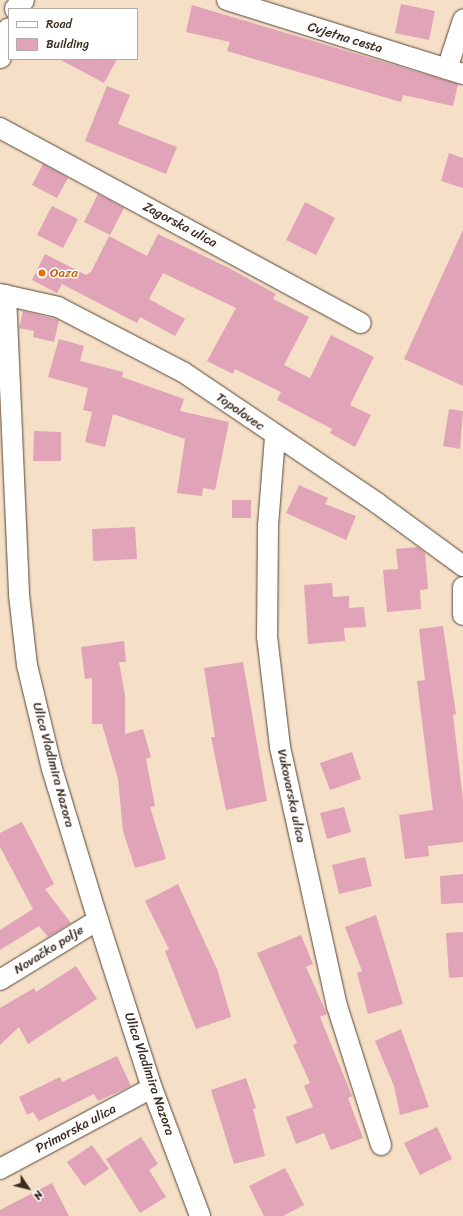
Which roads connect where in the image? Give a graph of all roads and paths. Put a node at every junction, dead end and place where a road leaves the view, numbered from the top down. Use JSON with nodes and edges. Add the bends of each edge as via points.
{"nodes":[{"id":1,"x":227,"y":0,"type":"edge"},
{"id":2,"x":274,"y":8,"type":"edge"},
{"id":3,"x":463,"y":20,"type":"edge"},
{"id":4,"x":8,"y":32,"type":"edge"},
{"id":5,"x":0,"y":57,"type":"edge"},
{"id":6,"x":455,"y":72,"type":"edge"},
{"id":7,"x":0,"y":128,"type":"edge"},
{"id":8,"x":3,"y":294,"type":"edge"},
{"id":9,"x":361,"y":323,"type":"dead end"},
{"id":10,"x":275,"y":437,"type":"junction"},
{"id":11,"x":463,"y":566,"type":"edge"},
{"id":12,"x":463,"y":587,"type":"edge"},
{"id":13,"x":463,"y":615,"type":"edge"},
{"id":14,"x":98,"y":920,"type":"junction"},
{"id":15,"x":0,"y":980,"type":"edge"},
{"id":16,"x":152,"y":1088,"type":"junction"},
{"id":17,"x":382,"y":1145,"type":"dead end"},
{"id":18,"x":0,"y":1169,"type":"edge"},
{"id":19,"x":200,"y":1216,"type":"edge"}],
"edges":[{"from":1,"to":2,"type":"street","name":"Cvjetna cesta"},
{"from":2,"to":6,"type":"street","name":"Cvjetna cesta"},
{"from":3,"to":6,"type":"street"},
{"from":4,"to":5,"type":"main road"},
{"from":7,"to":9,"type":"street","name":"Zagorska ulica"},
{"from":8,"to":10,"type":"street","name":"Topolovec","via":[[58,307],[176,368]]},
{"from":8,"to":14,"type":"street","name":"Ulica Vladimira Nazora","via":[[19,595],[27,665],[52,769]]},
{"from":10,"to":11,"type":"street","name":"Topolovec","via":[[377,503]]},
{"from":10,"to":17,"type":"street","name":"Vukovarska ulica","via":[[268,526],[267,636],[280,747],[337,1006]]},
{"from":12,"to":13,"type":"street"},
{"from":14,"to":15,"type":"street","name":"Novačko polje"},
{"from":14,"to":16,"type":"street","name":"Ulica Vladimira Nazora"},
{"from":16,"to":18,"type":"street","name":"Primorska ulica"},
{"from":16,"to":19,"type":"street","name":"Ulica Vladimira Nazora"}]}
